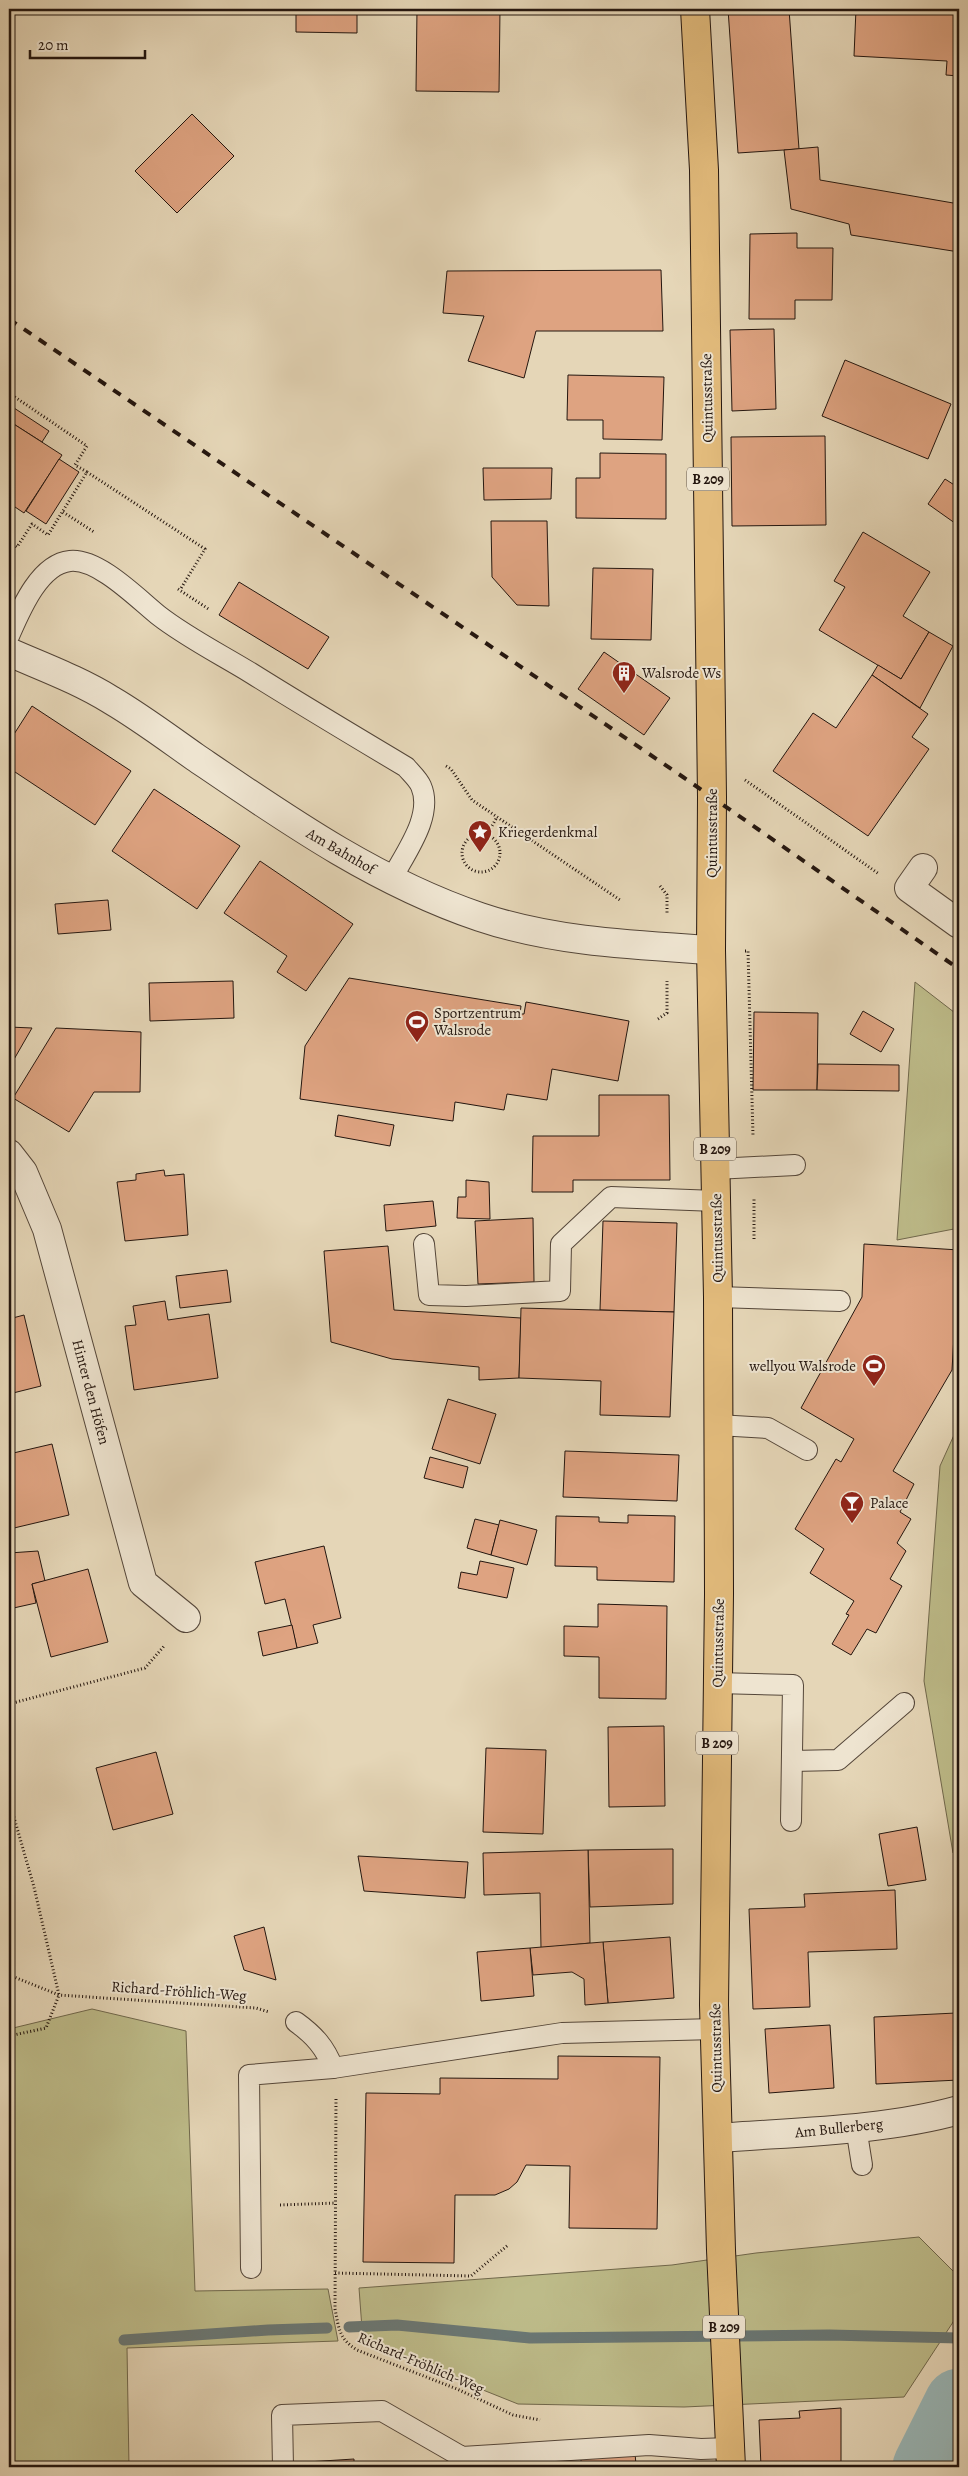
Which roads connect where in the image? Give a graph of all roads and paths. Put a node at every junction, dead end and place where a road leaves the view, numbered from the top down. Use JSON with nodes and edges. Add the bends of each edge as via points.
{"nodes":[{"id":1,"x":695,"y":9,"type":"edge"},
{"id":2,"x":9,"y":392,"type":"edge"},
{"id":3,"x":87,"y":472,"type":"junction"},
{"id":4,"x":9,"y":541,"type":"edge"},
{"id":5,"x":180,"y":590,"type":"dead end"},
{"id":6,"x":9,"y":636,"type":"edge"},
{"id":7,"x":9,"y":652,"type":"edge"},
{"id":8,"x":743,"y":779,"type":"dead end"},
{"id":9,"x":496,"y":817,"type":"dead end"},
{"id":10,"x":487,"y":835,"type":"junction"},
{"id":11,"x":916,"y":878,"type":"joint"},
{"id":12,"x":392,"y":880,"type":"junction"},
{"id":13,"x":660,"y":886,"type":"dead end"},
{"id":14,"x":667,"y":895,"type":"dead end"},
{"id":15,"x":959,"y":924,"type":"edge"},
{"id":16,"x":712,"y":950,"type":"junction"},
{"id":17,"x":666,"y":1013,"type":"dead end"},
{"id":18,"x":658,"y":1019,"type":"dead end"},
{"id":19,"x":9,"y":1154,"type":"edge"},
{"id":20,"x":795,"y":1165,"type":"dead end"},
{"id":21,"x":715,"y":1168,"type":"junction"},
{"id":22,"x":716,"y":1201,"type":"junction"},
{"id":23,"x":424,"y":1244,"type":"dead end"},
{"id":24,"x":718,"y":1297,"type":"junction"},
{"id":25,"x":840,"y":1301,"type":"dead end"},
{"id":26,"x":718,"y":1426,"type":"junction"},
{"id":27,"x":807,"y":1450,"type":"dead end"},
{"id":28,"x":186,"y":1618,"type":"joint"},
{"id":29,"x":717,"y":1683,"type":"junction"},
{"id":30,"x":904,"y":1703,"type":"dead end"},
{"id":31,"x":9,"y":1704,"type":"edge"},
{"id":32,"x":792,"y":1760,"type":"junction"},
{"id":33,"x":9,"y":1800,"type":"edge"},
{"id":34,"x":791,"y":1821,"type":"dead end"},
{"id":35,"x":9,"y":1975,"type":"edge"},
{"id":36,"x":59,"y":1995,"type":"junction"},
{"id":37,"x":296,"y":2022,"type":"joint"},
{"id":38,"x":715,"y":2029,"type":"junction"},
{"id":39,"x":9,"y":2036,"type":"edge"},
{"id":40,"x":333,"y":2068,"type":"junction"},
{"id":41,"x":959,"y":2110,"type":"edge"},
{"id":42,"x":856,"y":2127,"type":"junction"},
{"id":43,"x":718,"y":2138,"type":"junction"},
{"id":44,"x":862,"y":2165,"type":"dead end"},
{"id":45,"x":336,"y":2202,"type":"junction"},
{"id":46,"x":250,"y":2206,"type":"junction"},
{"id":47,"x":508,"y":2245,"type":"dead end"},
{"id":48,"x":251,"y":2268,"type":"dead end"},
{"id":49,"x":335,"y":2273,"type":"junction"},
{"id":50,"x":546,"y":2420,"type":"dead end"},
{"id":51,"x":730,"y":2457,"type":"edge"},
{"id":52,"x":283,"y":2467,"type":"edge"}],
"edges":[{"from":1,"to":16,"type":"main road","name":"Quintusstraße","number":"B 209","via":[[704,170]]},
{"from":2,"to":3,"type":"path","via":[[86,446],[75,465]]},
{"from":3,"to":4,"type":"path","via":[[48,534],[32,524],[17,547]]},
{"from":3,"to":5,"type":"path","via":[[205,549]]},
{"from":6,"to":12,"type":"lane","via":[[22,607],[44,574],[57,563],[72,560],[89,564],[128,588],[171,625],[406,768],[420,784],[425,803],[420,823]]},
{"from":7,"to":12,"type":"street","name":"Am Bahnhof","via":[[111,699],[297,826]]},
{"from":8,"to":11,"type":"path","via":[[871,870]]},
{"from":9,"to":10,"type":"path"},
{"from":10,"to":10,"type":"path","via":[[497,842],[501,854],[499,860],[486,872],[474,871],[462,856],[464,843],[474,835]]},
{"from":11,"to":15,"type":"street"},
{"from":12,"to":16,"type":"street","name":"Am Bahnhof","via":[[457,909],[536,933]]},
{"from":13,"to":14,"type":"path"},
{"from":16,"to":21,"type":"main road","name":"Quintusstraße","number":"B 209"},
{"from":17,"to":18,"type":"path"},
{"from":19,"to":28,"type":"street","name":"Hinter den Höfen","via":[[23,1172],[47,1229],[143,1583]]},
{"from":20,"to":21,"type":"lane"},
{"from":21,"to":22,"type":"main road","name":"Quintusstraße","number":"B 209"},
{"from":22,"to":23,"type":"lane","via":[[610,1197],[561,1244],[560,1291],[429,1295]]},
{"from":22,"to":24,"type":"main road","name":"Quintusstraße","number":"B 209"},
{"from":24,"to":25,"type":"lane"},
{"from":24,"to":26,"type":"main road","name":"Quintusstraße","number":"B 209"},
{"from":26,"to":27,"type":"lane","via":[[768,1428]]},
{"from":26,"to":29,"type":"main road","name":"Quintusstraße","number":"B 209"},
{"from":28,"to":31,"type":"path","via":[[145,1668]]},
{"from":29,"to":32,"type":"lane","via":[[793,1685]]},
{"from":29,"to":38,"type":"main road","name":"Quintusstraße","number":"B 209"},
{"from":30,"to":32,"type":"lane","via":[[838,1760]]},
{"from":32,"to":34,"type":"lane"},
{"from":33,"to":36,"type":"path","via":[[34,1887]]},
{"from":35,"to":36,"type":"path","name":"Richard-Fröhlich-Weg"},
{"from":36,"to":37,"type":"path","name":"Richard-Fröhlich-Weg","via":[[256,2008]]},
{"from":36,"to":39,"type":"path","via":[[46,2028]]},
{"from":37,"to":40,"type":"lane","via":[[312,2033],[327,2051]]},
{"from":38,"to":40,"type":"lane","via":[[562,2033]]},
{"from":38,"to":43,"type":"main road","name":"Quintusstraße","number":"B 209"},
{"from":40,"to":45,"type":"path","name":"Richard-Fröhlich-Weg"},
{"from":40,"to":46,"type":"lane","via":[[249,2075]]},
{"from":41,"to":42,"type":"street","name":"Am Bullerberg","via":[[938,2116]]},
{"from":42,"to":43,"type":"street","name":"Am Bullerberg"},
{"from":42,"to":44,"type":"lane"},
{"from":43,"to":51,"type":"main road","name":"Quintusstraße","number":"B 209"},
{"from":45,"to":46,"type":"path"},
{"from":45,"to":49,"type":"path","name":"Richard-Fröhlich-Weg"},
{"from":46,"to":48,"type":"lane"},
{"from":47,"to":49,"type":"path","via":[[471,2276]]},
{"from":49,"to":50,"type":"path","name":"Richard-Fröhlich-Weg","via":[[334,2309],[341,2337],[347,2344],[513,2415]]},
{"from":51,"to":52,"type":"lane","via":[[701,2449],[649,2444],[462,2457],[382,2411],[282,2415]]}]}
